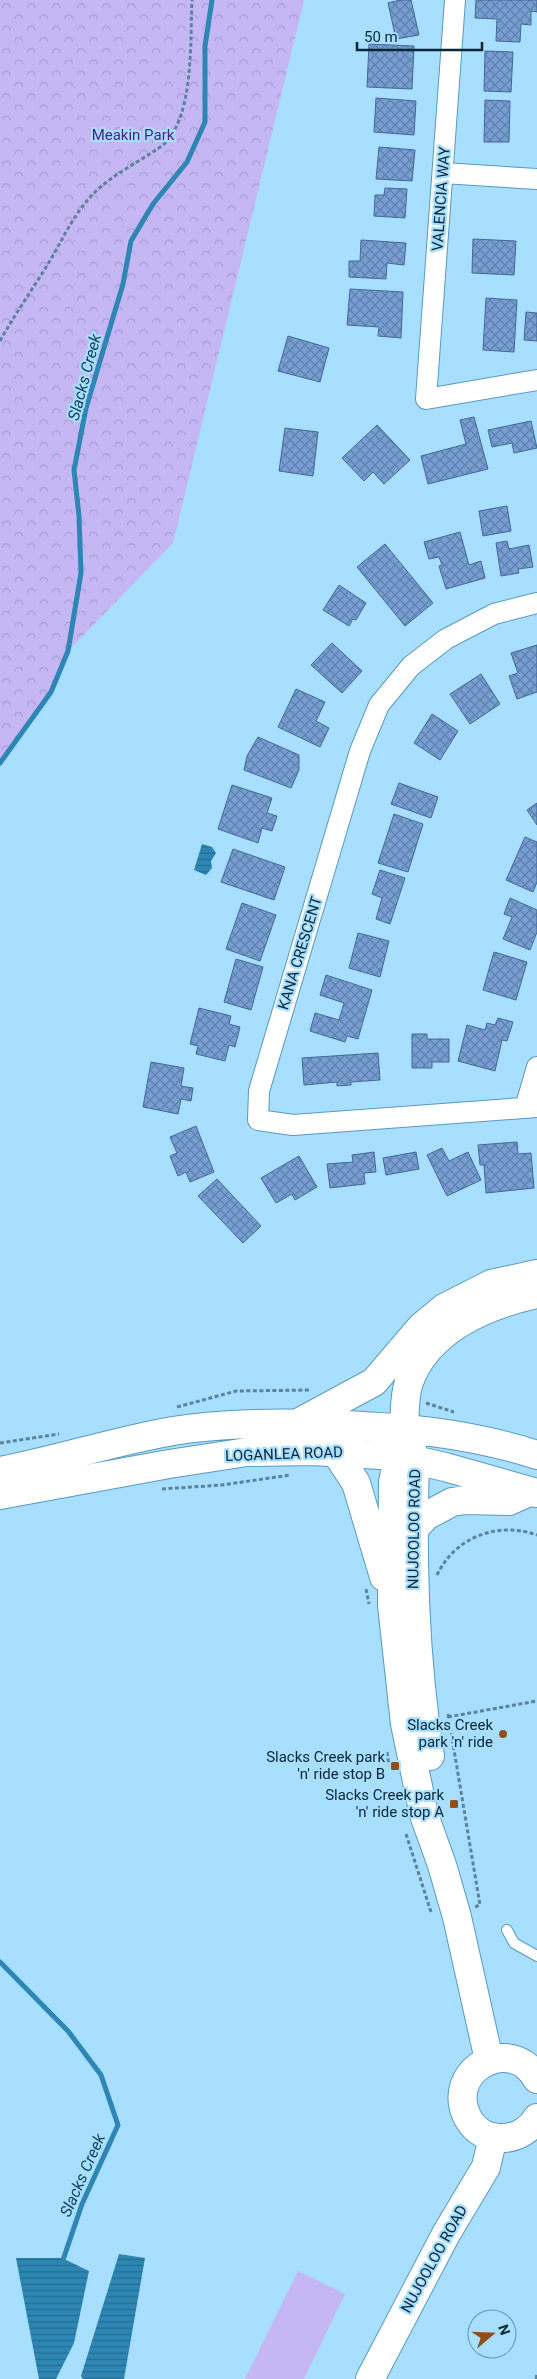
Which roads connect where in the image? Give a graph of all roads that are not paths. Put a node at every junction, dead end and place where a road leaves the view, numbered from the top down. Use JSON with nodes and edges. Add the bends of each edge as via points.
{"nodes":[{"id":1,"x":455,"y":0,"type":"edge"},
{"id":2,"x":443,"y":172,"type":"junction"},
{"id":3,"x":537,"y":179,"type":"edge"},
{"id":4,"x":537,"y":380,"type":"edge"},
{"id":5,"x":537,"y":603,"type":"edge"},
{"id":6,"x":537,"y":1066,"type":"edge"},
{"id":7,"x":531,"y":1107,"type":"edge"},
{"id":8,"x":537,"y":1274,"type":"edge"},
{"id":9,"x":537,"y":1294,"type":"edge"},
{"id":10,"x":298,"y":1423,"type":"junction"},
{"id":11,"x":404,"y":1427,"type":"junction"},
{"id":12,"x":335,"y":1451,"type":"junction"},
{"id":13,"x":537,"y":1455,"type":"edge"},
{"id":14,"x":406,"y":1458,"type":"junction"},
{"id":15,"x":0,"y":1471,"type":"edge"},
{"id":16,"x":46,"y":1474,"type":"junction"},
{"id":17,"x":534,"y":1492,"type":"edge"},
{"id":18,"x":0,"y":1495,"type":"edge"},
{"id":19,"x":413,"y":1530,"type":"junction"},
{"id":20,"x":381,"y":1607,"type":"junction"},
{"id":21,"x":442,"y":1865,"type":"junction"},
{"id":22,"x":507,"y":1930,"type":"dead end"},
{"id":23,"x":537,"y":1956,"type":"edge"},
{"id":24,"x":489,"y":2060,"type":"junction"},
{"id":25,"x":536,"y":2074,"type":"edge"},
{"id":26,"x":537,"y":2118,"type":"edge"},
{"id":27,"x":493,"y":2137,"type":"junction"},
{"id":28,"x":370,"y":2379,"type":"edge"}],
"edges":[{"from":1,"to":2,"type":"street","name":"VALENCIA WAY"},
{"from":2,"to":3,"type":"street"},
{"from":2,"to":4,"type":"street","name":"VALENCIA WAY","via":[[426,398]]},
{"from":5,"to":7,"type":"street","name":"KANA CRESCENT","via":[[494,614],[446,639],[411,666],[379,705],[360,751],[259,1091],[258,1120],[293,1125]]},
{"from":6,"to":7,"type":"street"},
{"from":8,"to":10,"type":"main road","via":[[491,1284],[444,1308],[421,1327],[374,1382]]},
{"from":9,"to":11,"type":"main road","via":[[485,1310],[455,1326],[438,1340],[415,1367],[409,1384]]},
{"from":10,"to":11,"type":"main road","name":"LOGANLEA ROAD"},
{"from":10,"to":16,"type":"main road","name":"LOGANLEA ROAD","via":[[237,1425],[134,1438]]},
{"from":11,"to":13,"type":"main road","name":"LOGANLEA ROAD","via":[[454,1434]]},
{"from":11,"to":14,"type":"main road","name":"NUJOOLOO ROAD"},
{"from":12,"to":14,"type":"main road","name":"LOGANLEA ROAD"},
{"from":12,"to":16,"type":"main road","name":"LOGANLEA ROAD","via":[[247,1452],[169,1464]]},
{"from":12,"to":20,"type":"main road","via":[[356,1483]]},
{"from":14,"to":17,"type":"main road","name":"LOGANLEA ROAD"},
{"from":14,"to":19,"type":"main road","name":"NUJOOLOO ROAD"},
{"from":14,"to":20,"type":"main road","name":"NUJOOLOO ROAD","via":[[393,1482]]},
{"from":15,"to":16,"type":"main road","name":"LOGANLEA ROAD"},
{"from":16,"to":18,"type":"main road","name":"LOGANLEA ROAD"},
{"from":17,"to":19,"type":"main road","via":[[508,1501],[452,1502],[426,1516]]},
{"from":19,"to":21,"type":"main road","name":"NUJOOLOO ROAD","via":[[414,1607]]},
{"from":20,"to":21,"type":"main road","name":"NUJOOLOO ROAD","via":[[424,1815]]},
{"from":21,"to":24,"type":"main road","name":"NUJOOLOO ROAD","via":[[474,1984]]},
{"from":22,"to":23,"type":"lane","via":[[514,1943]]},
{"from":24,"to":25,"type":"main road","via":[[513,2060]]},
{"from":24,"to":27,"type":"main road","via":[[469,2076],[462,2100],[472,2124]]},
{"from":26,"to":27,"type":"main road","via":[[518,2136]]},
{"from":27,"to":28,"type":"main road","name":"NUJOOLOO ROAD","via":[[486,2167],[446,2234]]}]}
